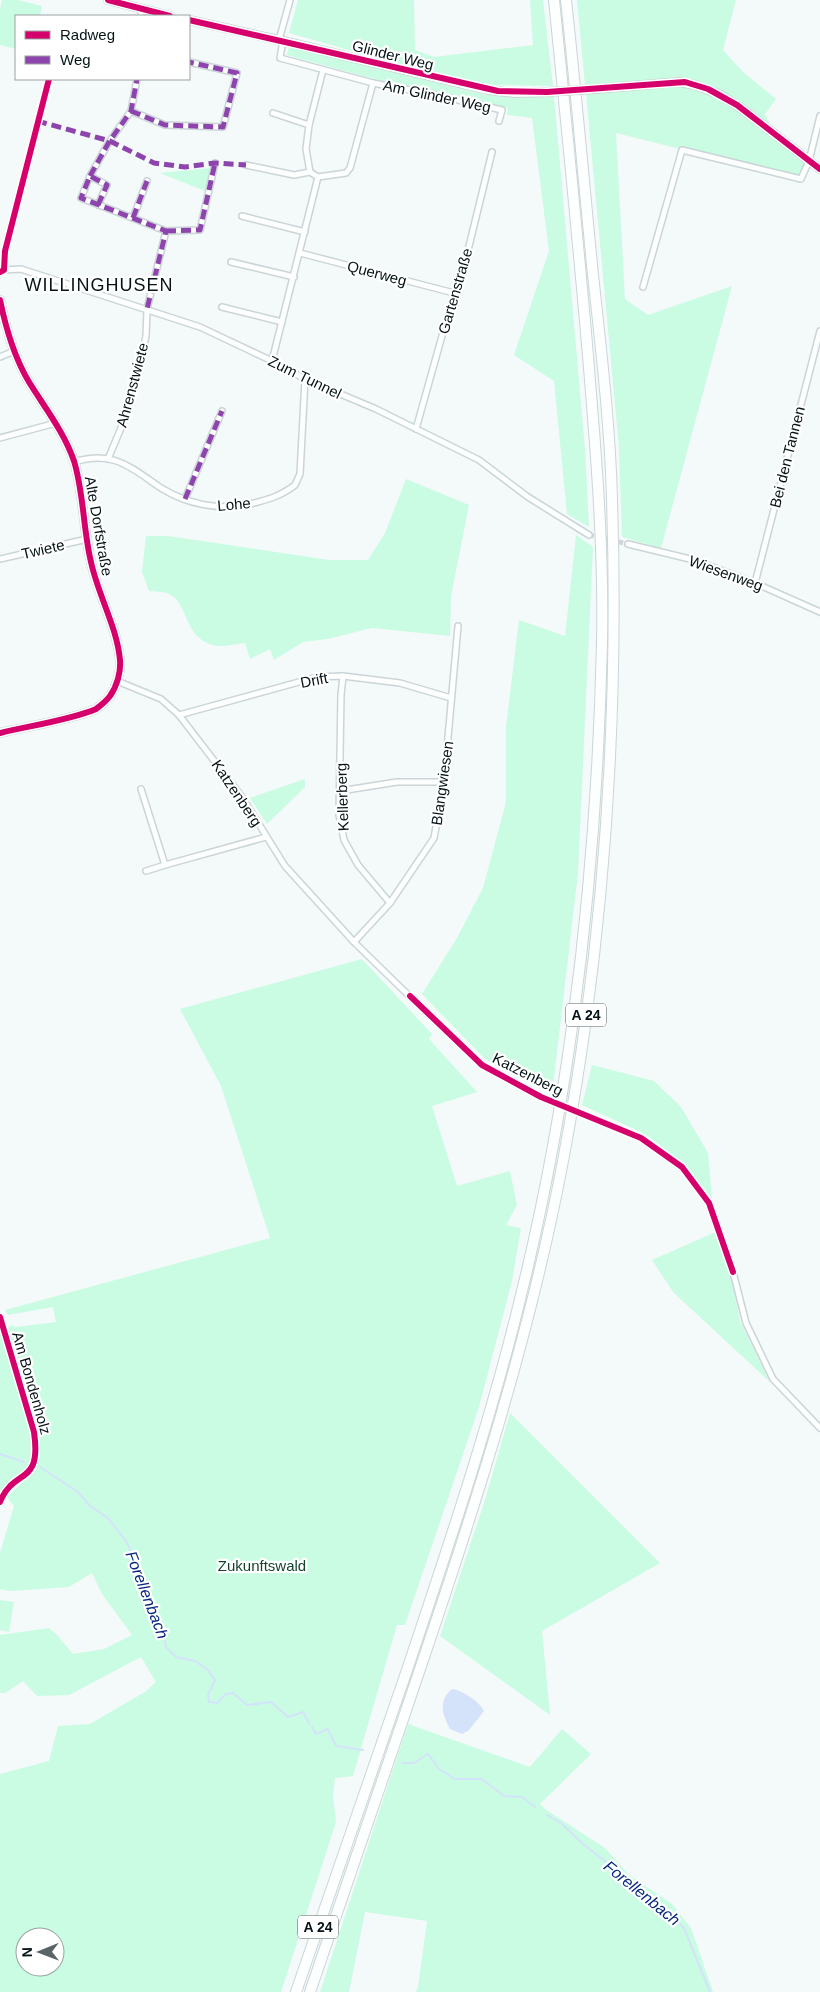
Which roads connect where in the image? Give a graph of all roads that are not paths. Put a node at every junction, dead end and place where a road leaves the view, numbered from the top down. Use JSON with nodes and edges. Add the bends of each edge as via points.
{"nodes":[{"id":1,"x":108,"y":0,"type":"edge"},
{"id":2,"x":290,"y":0,"type":"edge"},
{"id":3,"x":554,"y":0,"type":"edge"},
{"id":4,"x":566,"y":0,"type":"edge"},
{"id":5,"x":141,"y":13,"type":"edge"},
{"id":6,"x":160,"y":15,"type":"edge"},
{"id":7,"x":190,"y":20,"type":"edge"},
{"id":8,"x":281,"y":40,"type":"junction"},
{"id":9,"x":190,"y":62,"type":"edge"},
{"id":10,"x":323,"y":70,"type":"junction"},
{"id":11,"x":49,"y":80,"type":"edge"},
{"id":12,"x":137,"y":80,"type":"edge"},
{"id":13,"x":373,"y":83,"type":"junction"},
{"id":14,"x":131,"y":111,"type":"junction"},
{"id":15,"x":273,"y":113,"type":"dead end"},
{"id":16,"x":820,"y":116,"type":"edge"},
{"id":17,"x":499,"y":121,"type":"dead end"},
{"id":18,"x":309,"y":124,"type":"junction"},
{"id":19,"x":492,"y":152,"type":"dead end"},
{"id":20,"x":809,"y":161,"type":"junction"},
{"id":21,"x":215,"y":164,"type":"dead end"},
{"id":22,"x":246,"y":165,"type":"dead end"},
{"id":23,"x":820,"y":169,"type":"edge"},
{"id":24,"x":310,"y":172,"type":"junction"},
{"id":25,"x":90,"y":176,"type":"junction"},
{"id":26,"x":318,"y":177,"type":"junction"},
{"id":27,"x":147,"y":181,"type":"dead end"},
{"id":28,"x":98,"y":204,"type":"junction"},
{"id":29,"x":242,"y":216,"type":"dead end"},
{"id":30,"x":133,"y":218,"type":"junction"},
{"id":31,"x":166,"y":231,"type":"junction"},
{"id":32,"x":306,"y":232,"type":"junction"},
{"id":33,"x":300,"y":254,"type":"junction"},
{"id":34,"x":231,"y":262,"type":"dead end"},
{"id":35,"x":2,"y":271,"type":"edge"},
{"id":36,"x":294,"y":277,"type":"junction"},
{"id":37,"x":643,"y":287,"type":"dead end"},
{"id":38,"x":454,"y":293,"type":"junction"},
{"id":39,"x":0,"y":300,"type":"edge"},
{"id":40,"x":222,"y":306,"type":"dead end"},
{"id":41,"x":147,"y":308,"type":"junction"},
{"id":42,"x":282,"y":322,"type":"junction"},
{"id":43,"x":820,"y":331,"type":"edge"},
{"id":44,"x":14,"y":351,"type":"junction"},
{"id":45,"x":0,"y":357,"type":"edge"},
{"id":46,"x":272,"y":361,"type":"junction"},
{"id":47,"x":305,"y":379,"type":"junction"},
{"id":48,"x":222,"y":411,"type":"dead end"},
{"id":49,"x":56,"y":423,"type":"junction"},
{"id":50,"x":416,"y":429,"type":"junction"},
{"id":51,"x":0,"y":438,"type":"edge"},
{"id":52,"x":108,"y":459,"type":"junction"},
{"id":53,"x":74,"y":462,"type":"junction"},
{"id":54,"x":185,"y":499,"type":"junction"},
{"id":55,"x":589,"y":535,"type":"tunnel mouth"},
{"id":56,"x":86,"y":539,"type":"junction"},
{"id":57,"x":628,"y":544,"type":"tunnel mouth"},
{"id":58,"x":0,"y":558,"type":"edge"},
{"id":59,"x":755,"y":583,"type":"junction"},
{"id":60,"x":820,"y":612,"type":"edge"},
{"id":61,"x":458,"y":626,"type":"dead end"},
{"id":62,"x":343,"y":676,"type":"junction"},
{"id":63,"x":118,"y":681,"type":"junction"},
{"id":64,"x":451,"y":698,"type":"junction"},
{"id":65,"x":179,"y":715,"type":"junction"},
{"id":66,"x":0,"y":733,"type":"edge"},
{"id":67,"x":444,"y":782,"type":"junction"},
{"id":68,"x":141,"y":789,"type":"dead end"},
{"id":69,"x":340,"y":791,"type":"junction"},
{"id":70,"x":266,"y":837,"type":"junction"},
{"id":71,"x":165,"y":865,"type":"junction"},
{"id":72,"x":146,"y":871,"type":"dead end"},
{"id":73,"x":390,"y":903,"type":"junction"},
{"id":74,"x":354,"y":942,"type":"junction"},
{"id":75,"x":0,"y":1316,"type":"edge"},
{"id":76,"x":820,"y":1428,"type":"edge"},
{"id":77,"x":0,"y":1502,"type":"edge"},
{"id":78,"x":296,"y":1992,"type":"edge"},
{"id":79,"x":310,"y":1992,"type":"edge"}],
"edges":[{"from":1,"to":5,"type":"street"},
{"from":2,"to":8,"type":"street"},
{"from":3,"to":78,"type":"highway","number":"A 24","via":[[597,465],[602,627],[592,856],[570,1040],[524,1286],[500,1378],[453,1534]]},
{"from":4,"to":79,"type":"highway","number":"A 24","via":[[612,496],[615,637],[611,747],[594,954],[563,1163],[513,1380],[465,1538]]},
{"from":5,"to":6,"type":"street"},
{"from":7,"to":8,"type":"street","name":"Glinder Weg"},
{"from":8,"to":10,"type":"street","name":"Am Glinder Weg","via":[[280,58]]},
{"from":8,"to":20,"type":"street","name":"Glinder Weg","bridge":true,"via":[[488,90],[516,93],[679,82],[695,85],[737,105]]},
{"from":9,"to":14,"type":"street","via":[[237,73],[223,127],[165,125]]},
{"from":10,"to":13,"type":"street","name":"Am Glinder Weg"},
{"from":10,"to":18,"type":"street"},
{"from":11,"to":35,"type":"street"},
{"from":12,"to":14,"type":"street"},
{"from":13,"to":17,"type":"street","name":"Am Glinder Weg","via":[[502,110]]},
{"from":13,"to":26,"type":"street","name":"Am Glinder Weg","via":[[350,168],[346,173]]},
{"from":14,"to":25,"type":"street"},
{"from":15,"to":18,"type":"street"},
{"from":16,"to":20,"type":"street"},
{"from":18,"to":24,"type":"street","via":[[306,149]]},
{"from":19,"to":38,"type":"street","name":"Gartenstraße","via":[[460,282]]},
{"from":20,"to":23,"type":"street","name":"Glinder Weg"},
{"from":20,"to":37,"type":"street","via":[[801,180],[682,150]]},
{"from":21,"to":31,"type":"street","via":[[200,230]]},
{"from":22,"to":24,"type":"street","via":[[294,175]]},
{"from":24,"to":26,"type":"street"},
{"from":25,"to":28,"type":"street","via":[[107,185]]},
{"from":25,"to":28,"type":"street","via":[[82,198]]},
{"from":26,"to":32,"type":"street"},
{"from":27,"to":30,"type":"street"},
{"from":28,"to":30,"type":"street"},
{"from":29,"to":32,"type":"street"},
{"from":30,"to":31,"type":"street"},
{"from":31,"to":41,"type":"street","name":"Ahrenstwiete"},
{"from":32,"to":33,"type":"street"},
{"from":33,"to":36,"type":"street"},
{"from":33,"to":38,"type":"street","name":"Querweg"},
{"from":34,"to":36,"type":"street"},
{"from":35,"to":41,"type":"street","name":"Zum Tunnel","via":[[21,269]]},
{"from":36,"to":42,"type":"street"},
{"from":38,"to":50,"type":"street","name":"Gartenstraße"},
{"from":39,"to":44,"type":"street","name":"Alte Dorfstraße"},
{"from":40,"to":42,"type":"street"},
{"from":41,"to":46,"type":"street","name":"Zum Tunnel","via":[[200,327]]},
{"from":41,"to":52,"type":"street","name":"Ahrenstwiete","via":[[146,336],[138,374]]},
{"from":42,"to":46,"type":"street"},
{"from":43,"to":59,"type":"street","name":"Bei den Tannen"},
{"from":44,"to":45,"type":"street"},
{"from":44,"to":49,"type":"street","name":"Alte Dorfstraße"},
{"from":46,"to":47,"type":"street","name":"Zum Tunnel"},
{"from":47,"to":50,"type":"street","name":"Zum Tunnel"},
{"from":47,"to":54,"type":"street","name":"Lohe","via":[[300,474],[296,485],[272,498],[242,505],[213,506]]},
{"from":48,"to":54,"type":"street"},
{"from":49,"to":51,"type":"street"},
{"from":49,"to":53,"type":"street","name":"Alte Dorfstraße"},
{"from":50,"to":55,"type":"street","name":"Zum Tunnel","via":[[479,460],[528,497]]},
{"from":52,"to":53,"type":"street","name":"Lohe","via":[[88,457]]},
{"from":52,"to":54,"type":"street","name":"Lohe","via":[[137,470]]},
{"from":53,"to":56,"type":"street","name":"Alte Dorfstraße"},
{"from":56,"to":58,"type":"street","name":"Twiete"},
{"from":56,"to":63,"type":"street","name":"Alte Dorfstraße","via":[[96,584],[117,642]]},
{"from":57,"to":59,"type":"street","name":"Wiesenweg","via":[[694,560]]},
{"from":59,"to":60,"type":"street","name":"Wiesenweg"},
{"from":61,"to":64,"type":"street","name":"Blangwiesen"},
{"from":62,"to":64,"type":"street","name":"Drift","via":[[400,683]]},
{"from":62,"to":65,"type":"street","name":"Drift","via":[[305,680]]},
{"from":62,"to":69,"type":"street","name":"Kellerberg"},
{"from":63,"to":65,"type":"street","name":"Katzenberg","via":[[161,699]]},
{"from":63,"to":66,"type":"street","via":[[110,696],[97,708]]},
{"from":64,"to":67,"type":"street","name":"Blangwiesen"},
{"from":65,"to":70,"type":"street","name":"Katzenberg","via":[[236,790]]},
{"from":67,"to":69,"type":"street","via":[[397,782]]},
{"from":67,"to":73,"type":"street","name":"Blangwiesen","via":[[434,838]]},
{"from":68,"to":71,"type":"street"},
{"from":69,"to":73,"type":"street","name":"Kellerberg","via":[[339,815],[344,840],[358,865]]},
{"from":70,"to":71,"type":"street"},
{"from":70,"to":74,"type":"street","name":"Katzenberg","via":[[284,866]]},
{"from":71,"to":72,"type":"street"},
{"from":73,"to":74,"type":"street","name":"Blangwiesen"},
{"from":74,"to":76,"type":"street","name":"Katzenberg","bridge":true,"via":[[482,1065],[541,1097],[641,1138],[682,1167],[709,1203],[733,1272],[746,1323],[774,1379]]},
{"from":75,"to":77,"type":"street","name":"Am Bondenholz","via":[[34,1432],[36,1460]]}]}
